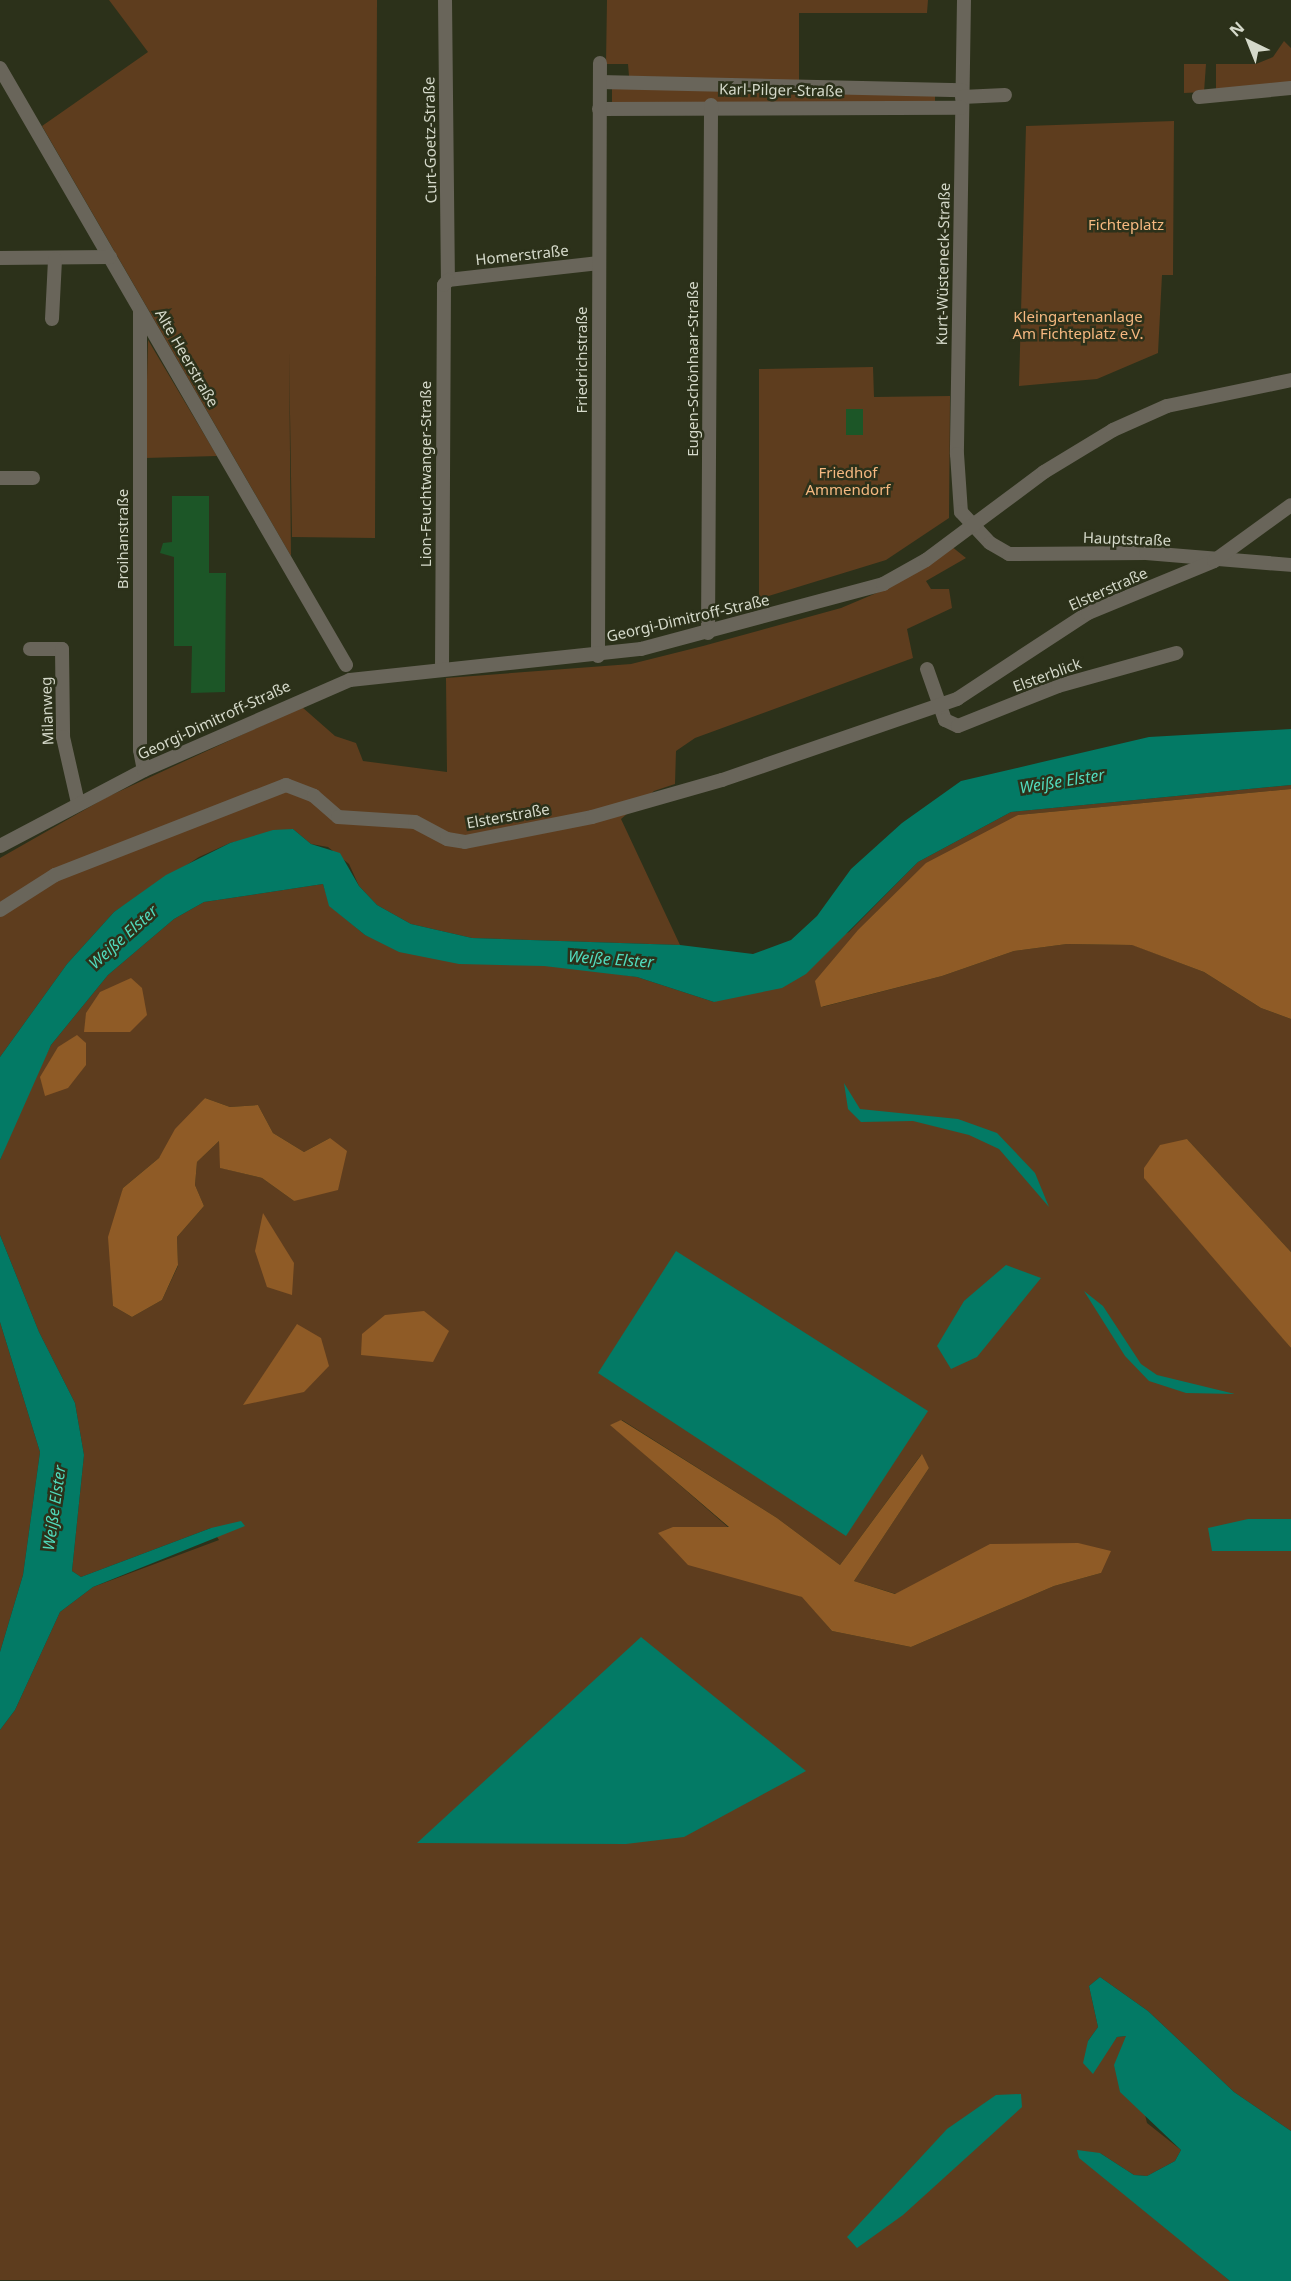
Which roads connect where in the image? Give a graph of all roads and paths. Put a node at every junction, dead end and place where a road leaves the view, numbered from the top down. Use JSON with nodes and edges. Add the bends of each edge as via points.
{"nodes":[{"id":1,"x":445,"y":0,"type":"edge"},
{"id":2,"x":964,"y":0,"type":"edge"},
{"id":3,"x":600,"y":63,"type":"dead end"},
{"id":4,"x":0,"y":68,"type":"edge"},
{"id":5,"x":600,"y":82,"type":"junction"},
{"id":6,"x":1291,"y":88,"type":"edge"},
{"id":7,"x":1005,"y":95,"type":"dead end"},
{"id":8,"x":1199,"y":97,"type":"dead end"},
{"id":9,"x":962,"y":98,"type":"junction"},
{"id":10,"x":711,"y":105,"type":"junction"},
{"id":11,"x":599,"y":109,"type":"junction"},
{"id":12,"x":110,"y":257,"type":"junction"},
{"id":13,"x":0,"y":258,"type":"edge"},
{"id":14,"x":55,"y":259,"type":"junction"},
{"id":15,"x":599,"y":263,"type":"junction"},
{"id":16,"x":448,"y":280,"type":"junction"},
{"id":17,"x":140,"y":308,"type":"junction"},
{"id":18,"x":52,"y":319,"type":"dead end"},
{"id":19,"x":1291,"y":380,"type":"edge"},
{"id":20,"x":0,"y":478,"type":"edge"},
{"id":21,"x":33,"y":478,"type":"dead end"},
{"id":22,"x":1291,"y":505,"type":"edge"},
{"id":23,"x":971,"y":525,"type":"junction"},
{"id":24,"x":1214,"y":561,"type":"junction"},
{"id":25,"x":1291,"y":565,"type":"edge"},
{"id":26,"x":708,"y":633,"type":"junction"},
{"id":27,"x":30,"y":649,"type":"dead end"},
{"id":28,"x":1176,"y":653,"type":"dead end"},
{"id":29,"x":598,"y":656,"type":"junction"},
{"id":30,"x":346,"y":665,"type":"dead end"},
{"id":31,"x":442,"y":669,"type":"junction"},
{"id":32,"x":927,"y":669,"type":"dead end"},
{"id":33,"x":940,"y":706,"type":"junction"},
{"id":34,"x":144,"y":770,"type":"junction"},
{"id":35,"x":78,"y":802,"type":"junction"},
{"id":36,"x":0,"y":846,"type":"edge"},
{"id":37,"x":0,"y":910,"type":"edge"}],
"edges":[{"from":1,"to":16,"type":"street","name":"Curt-Goetz-Straße"},
{"from":2,"to":9,"type":"street","name":"Kurt-Wüsteneck-Straße"},
{"from":3,"to":5,"type":"street","name":"Friedrichstraße"},
{"from":4,"to":12,"type":"street","name":"Alte Heerstraße"},
{"from":5,"to":9,"type":"street","name":"Karl-Pilger-Straße"},
{"from":5,"to":11,"type":"street","name":"Friedrichstraße"},
{"from":6,"to":8,"type":"street"},
{"from":7,"to":9,"type":"street","name":"Karl-Pilger-Straße"},
{"from":9,"to":10,"type":"street","name":"Karl-Pilger-Straße"},
{"from":9,"to":23,"type":"street","name":"Kurt-Wüsteneck-Straße","via":[[957,454],[961,512]]},
{"from":10,"to":11,"type":"street","name":"Karl-Pilger-Straße"},
{"from":10,"to":26,"type":"street","name":"Eugen-Schönhaar-Straße"},
{"from":11,"to":15,"type":"street","name":"Friedrichstraße"},
{"from":12,"to":14,"type":"street"},
{"from":12,"to":17,"type":"street","name":"Alte Heerstraße"},
{"from":13,"to":14,"type":"street"},
{"from":14,"to":18,"type":"street"},
{"from":15,"to":16,"type":"street","name":"Homerstraße"},
{"from":15,"to":29,"type":"street","name":"Friedrichstraße"},
{"from":16,"to":31,"type":"street","name":"Lion-Feuchtwanger-Straße","via":[[444,285]]},
{"from":17,"to":30,"type":"street","name":"Alte Heerstraße"},
{"from":17,"to":34,"type":"street","name":"Broihanstraße","via":[[140,750]]},
{"from":19,"to":23,"type":"street","name":"Georgi-Dimitroff-Straße","via":[[1205,396],[1138,417],[1053,466]]},
{"from":20,"to":21,"type":"street"},
{"from":22,"to":24,"type":"street","name":"Elsterstraße"},
{"from":23,"to":24,"type":"street","name":"Hauptstraße","via":[[1009,554],[1146,553]]},
{"from":23,"to":26,"type":"street","name":"Georgi-Dimitroff-Straße","via":[[883,584]]},
{"from":24,"to":25,"type":"street","name":"Hauptstraße"},
{"from":24,"to":33,"type":"street","name":"Elsterstraße","via":[[1088,613],[957,699]]},
{"from":26,"to":29,"type":"street","name":"Georgi-Dimitroff-Straße"},
{"from":27,"to":35,"type":"street","name":"Milanweg","via":[[62,649],[63,736]]},
{"from":28,"to":33,"type":"street","name":"Elsterblick","via":[[1059,686],[958,726],[945,720]]},
{"from":29,"to":31,"type":"street","name":"Georgi-Dimitroff-Straße"},
{"from":31,"to":34,"type":"street","name":"Georgi-Dimitroff-Straße","via":[[370,676],[319,690]]},
{"from":32,"to":33,"type":"street"},
{"from":33,"to":37,"type":"street","name":"Elsterstraße","via":[[714,782],[482,841],[447,839],[416,822],[387,817],[338,817],[301,789],[266,789],[55,875]]},
{"from":34,"to":35,"type":"street","name":"Georgi-Dimitroff-Straße"},
{"from":35,"to":36,"type":"street","name":"Georgi-Dimitroff-Straße"}]}
